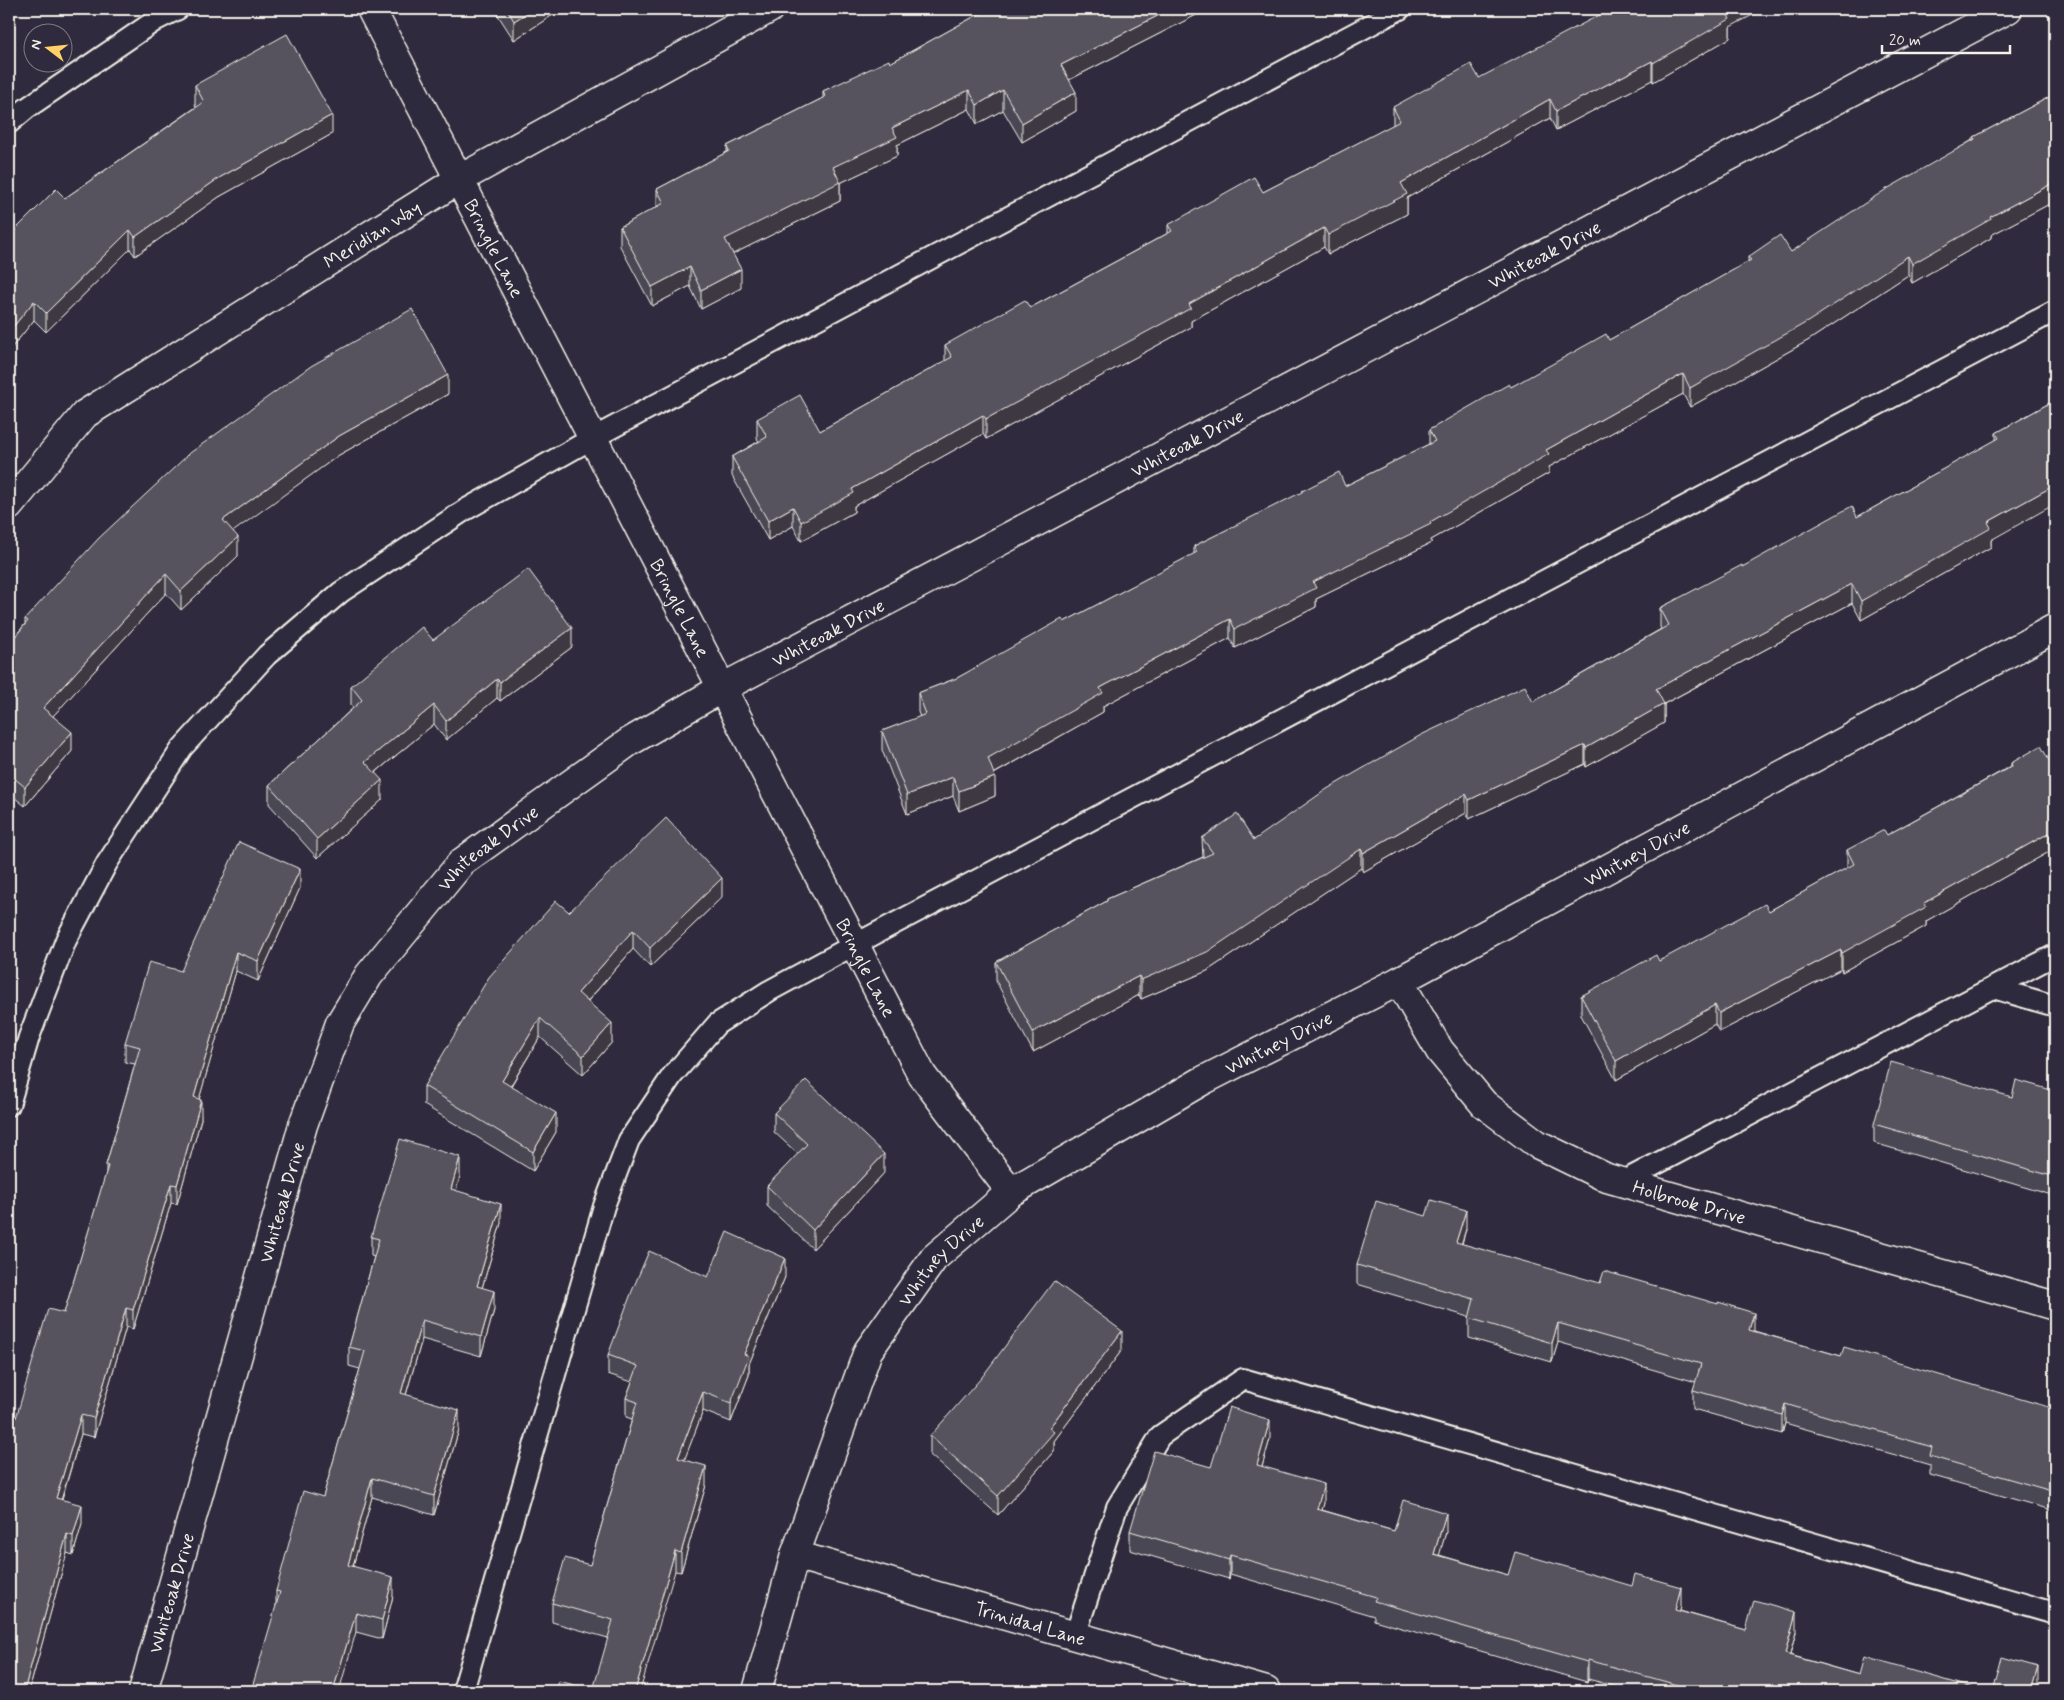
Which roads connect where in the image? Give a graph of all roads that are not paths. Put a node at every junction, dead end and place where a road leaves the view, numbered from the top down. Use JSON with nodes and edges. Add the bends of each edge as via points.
{"nodes":[{"id":1,"x":178,"y":9,"type":"edge"},
{"id":2,"x":371,"y":9,"type":"edge"},
{"id":3,"x":769,"y":9,"type":"edge"},
{"id":4,"x":1400,"y":9,"type":"edge"},
{"id":5,"x":2008,"y":9,"type":"edge"},
{"id":6,"x":9,"y":123,"type":"edge"},
{"id":7,"x":458,"y":180,"type":"junction"},
{"id":8,"x":2055,"y":311,"type":"edge"},
{"id":9,"x":593,"y":438,"type":"junction"},
{"id":10,"x":9,"y":506,"type":"edge"},
{"id":11,"x":2055,"y":628,"type":"edge"},
{"id":12,"x":722,"y":688,"type":"junction"},
{"id":13,"x":854,"y":945,"type":"junction"},
{"id":14,"x":2055,"y":955,"type":"edge"},
{"id":15,"x":1399,"y":981,"type":"junction"},
{"id":16,"x":1993,"y":988,"type":"junction"},
{"id":17,"x":2055,"y":1006,"type":"edge"},
{"id":18,"x":9,"y":1105,"type":"edge"},
{"id":19,"x":1622,"y":1182,"type":"junction"},
{"id":20,"x":1011,"y":1192,"type":"junction"},
{"id":21,"x":2055,"y":1306,"type":"edge"},
{"id":22,"x":795,"y":1555,"type":"junction"},
{"id":23,"x":2055,"y":1612,"type":"edge"},
{"id":24,"x":1075,"y":1636,"type":"junction"},
{"id":25,"x":143,"y":1691,"type":"edge"},
{"id":26,"x":463,"y":1691,"type":"edge"},
{"id":27,"x":757,"y":1691,"type":"edge"},
{"id":28,"x":1266,"y":1691,"type":"edge"}],
"edges":[{"from":1,"to":6,"type":"lane","via":[[140,31]]},
{"from":2,"to":7,"type":"street","name":"Bringle Lane"},
{"from":3,"to":7,"type":"street","name":"Meridian Way"},
{"from":4,"to":9,"type":"lane"},
{"from":5,"to":12,"type":"street","name":"Whiteoak Drive"},
{"from":7,"to":9,"type":"street","name":"Bringle Lane"},
{"from":7,"to":10,"type":"street","name":"Meridian Way","via":[[85,414]]},
{"from":8,"to":13,"type":"lane"},
{"from":9,"to":12,"type":"street","name":"Bringle Lane"},
{"from":9,"to":18,"type":"lane","via":[[465,510],[341,592],[267,655],[182,748],[107,863],[66,940],[29,1037]]},
{"from":11,"to":15,"type":"street","name":"Whitney Drive"},
{"from":12,"to":13,"type":"street","name":"Bringle Lane"},
{"from":12,"to":25,"type":"street","name":"Whiteoak Drive","via":[[629,742],[462,862],[368,975],[340,1023],[303,1126]]},
{"from":13,"to":20,"type":"street","name":"Bringle Lane","via":[[922,1075]]},
{"from":13,"to":26,"type":"lane","via":[[769,991],[717,1024],[672,1076],[629,1140],[604,1206]]},
{"from":14,"to":16,"type":"lane"},
{"from":15,"to":19,"type":"street","name":"Holbrook Drive","via":[[1440,1051],[1484,1104],[1537,1144]]},
{"from":15,"to":20,"type":"street","name":"Whitney Drive","via":[[1202,1081]]},
{"from":16,"to":17,"type":"lane"},
{"from":16,"to":19,"type":"lane"},
{"from":19,"to":21,"type":"street","name":"Holbrook Drive"},
{"from":20,"to":22,"type":"street","name":"Whitney Drive","via":[[934,1258],[868,1351]]},
{"from":22,"to":24,"type":"street","name":"Trinidad Lane"},
{"from":22,"to":27,"type":"street","name":"Whitney Drive"},
{"from":23,"to":24,"type":"lane","via":[[1243,1379],[1160,1436],[1117,1507]]},
{"from":24,"to":28,"type":"street","name":"Trinidad Lane"}]}
